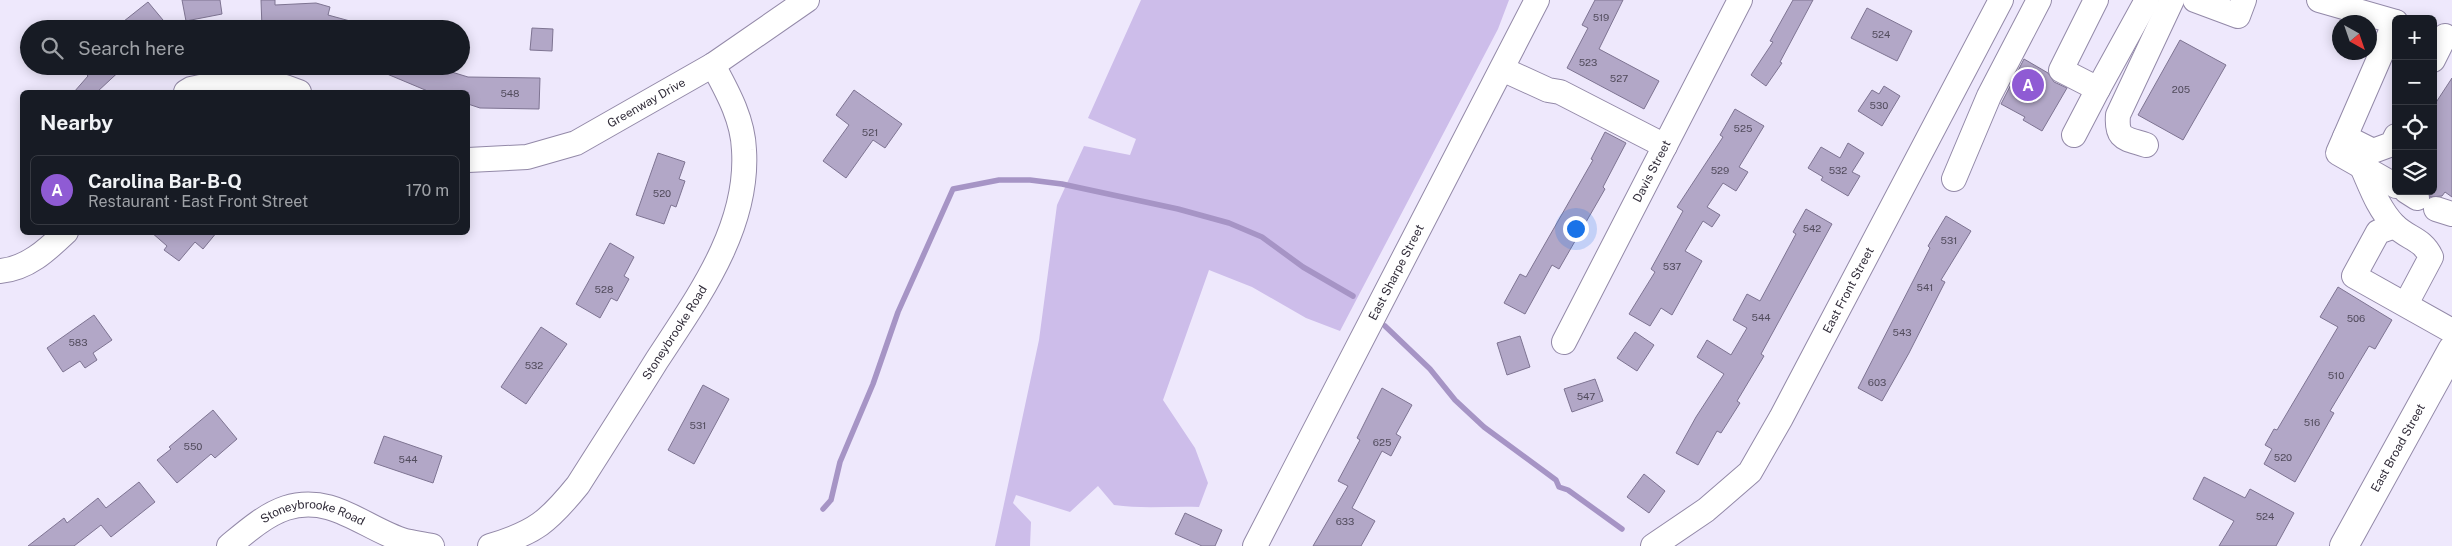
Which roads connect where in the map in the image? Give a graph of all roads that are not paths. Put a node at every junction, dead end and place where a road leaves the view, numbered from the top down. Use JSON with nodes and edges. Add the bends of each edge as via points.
{"nodes":[{"id":1,"x":807,"y":0,"type":"edge"},
{"id":2,"x":1537,"y":0,"type":"edge"},
{"id":3,"x":1740,"y":0,"type":"edge"},
{"id":4,"x":2001,"y":0,"type":"edge"},
{"id":5,"x":2039,"y":0,"type":"edge"},
{"id":6,"x":2096,"y":0,"type":"edge"},
{"id":7,"x":2147,"y":0,"type":"edge"},
{"id":8,"x":2172,"y":0,"type":"edge"},
{"id":9,"x":2195,"y":0,"type":"edge"},
{"id":10,"x":2244,"y":0,"type":"edge"},
{"id":11,"x":2319,"y":0,"type":"edge"},
{"id":12,"x":2392,"y":21,"type":"edge"},
{"id":13,"x":1987,"y":27,"type":"junction"},
{"id":14,"x":2392,"y":29,"type":"edge"},
{"id":15,"x":2443,"y":36,"type":"edge"},
{"id":16,"x":2017,"y":42,"type":"junction"},
{"id":17,"x":2437,"y":50,"type":"edge"},
{"id":18,"x":2112,"y":64,"type":"junction"},
{"id":19,"x":713,"y":65,"type":"junction"},
{"id":20,"x":1502,"y":69,"type":"junction"},
{"id":21,"x":2136,"y":76,"type":"junction"},
{"id":22,"x":1959,"y":80,"type":"junction"},
{"id":23,"x":2098,"y":89,"type":"junction"},
{"id":24,"x":189,"y":90,"type":"edge"},
{"id":25,"x":294,"y":90,"type":"edge"},
{"id":26,"x":1989,"y":96,"type":"junction"},
{"id":27,"x":2074,"y":135,"type":"dead end"},
{"id":28,"x":2392,"y":144,"type":"edge"},
{"id":29,"x":2146,"y":145,"type":"dead end"},
{"id":30,"x":2342,"y":145,"type":"junction"},
{"id":31,"x":1665,"y":146,"type":"junction"},
{"id":32,"x":470,"y":160,"type":"edge"},
{"id":33,"x":2362,"y":167,"type":"junction"},
{"id":34,"x":1954,"y":179,"type":"dead end"},
{"id":35,"x":2392,"y":184,"type":"edge"},
{"id":36,"x":2395,"y":226,"type":"junction"},
{"id":37,"x":62,"y":235,"type":"edge"},
{"id":38,"x":0,"y":271,"type":"edge"},
{"id":39,"x":2406,"y":304,"type":"junction"},
{"id":40,"x":2452,"y":331,"type":"edge"},
{"id":41,"x":1564,"y":342,"type":"dead end"},
{"id":42,"x":2452,"y":350,"type":"edge"},
{"id":43,"x":404,"y":543,"type":"edge"},
{"id":44,"x":229,"y":546,"type":"edge"},
{"id":45,"x":432,"y":546,"type":"edge"},
{"id":46,"x":490,"y":546,"type":"edge"},
{"id":47,"x":1255,"y":546,"type":"edge"},
{"id":48,"x":1653,"y":546,"type":"edge"},
{"id":49,"x":2344,"y":546,"type":"edge"}],
"edges":[{"from":1,"to":19,"type":"street","name":"Greenway Drive"},
{"from":2,"to":20,"type":"street","name":"East Sharpe Street"},
{"from":3,"to":31,"type":"street","name":"Davis Street"},
{"from":4,"to":13,"type":"street","name":"East Front Street"},
{"from":5,"to":16,"type":"street"},
{"from":6,"to":23,"type":"street","via":[[2061,70]]},
{"from":7,"to":18,"type":"street"},
{"from":8,"to":21,"type":"street"},
{"from":9,"to":10,"type":"street","via":[[2238,16]]},
{"from":11,"to":12,"type":"street"},
{"from":13,"to":16,"type":"street"},
{"from":13,"to":22,"type":"street","name":"East Front Street"},
{"from":14,"to":30,"type":"street"},
{"from":15,"to":17,"type":"street"},
{"from":16,"to":26,"type":"street"},
{"from":18,"to":21,"type":"street"},
{"from":18,"to":23,"type":"street"},
{"from":19,"to":32,"type":"street","name":"Greenway Drive","via":[[576,143],[526,157]]},
{"from":19,"to":46,"type":"street","name":"Stoneybrooke Road","via":[[734,105],[744,149],[743,194],[729,237],[704,286],[578,486],[553,516],[520,537]]},
{"from":20,"to":31,"type":"street","via":[[1548,90],[1560,92]]},
{"from":20,"to":47,"type":"street","name":"East Sharpe Street"},
{"from":21,"to":29,"type":"street","via":[[2118,115],[2117,130],[2122,138]]},
{"from":22,"to":26,"type":"street"},
{"from":22,"to":48,"type":"street","name":"East Front Street","via":[[1750,472],[1706,510]]},
{"from":23,"to":27,"type":"street"},
{"from":24,"to":25,"type":"street","via":[[234,80],[279,84]]},
{"from":26,"to":34,"type":"street"},
{"from":28,"to":30,"type":"street","via":[[2373,151]]},
{"from":30,"to":33,"type":"street"},
{"from":31,"to":41,"type":"street","name":"Davis Street"},
{"from":33,"to":35,"type":"street"},
{"from":33,"to":36,"type":"street","via":[[2378,204]]},
{"from":36,"to":39,"type":"street","via":[[2426,246],[2432,258]]},
{"from":36,"to":39,"type":"street","via":[[2378,232],[2354,276]]},
{"from":37,"to":38,"type":"street","via":[[33,260]]},
{"from":39,"to":40,"type":"street"},
{"from":42,"to":49,"type":"main road","name":"East Broad Street"},
{"from":43,"to":44,"type":"street","name":"Stoneybrooke Road","via":[[344,512],[324,505],[304,504],[269,516]]},
{"from":43,"to":45,"type":"street","name":"Stoneybrooke Road"}]}
